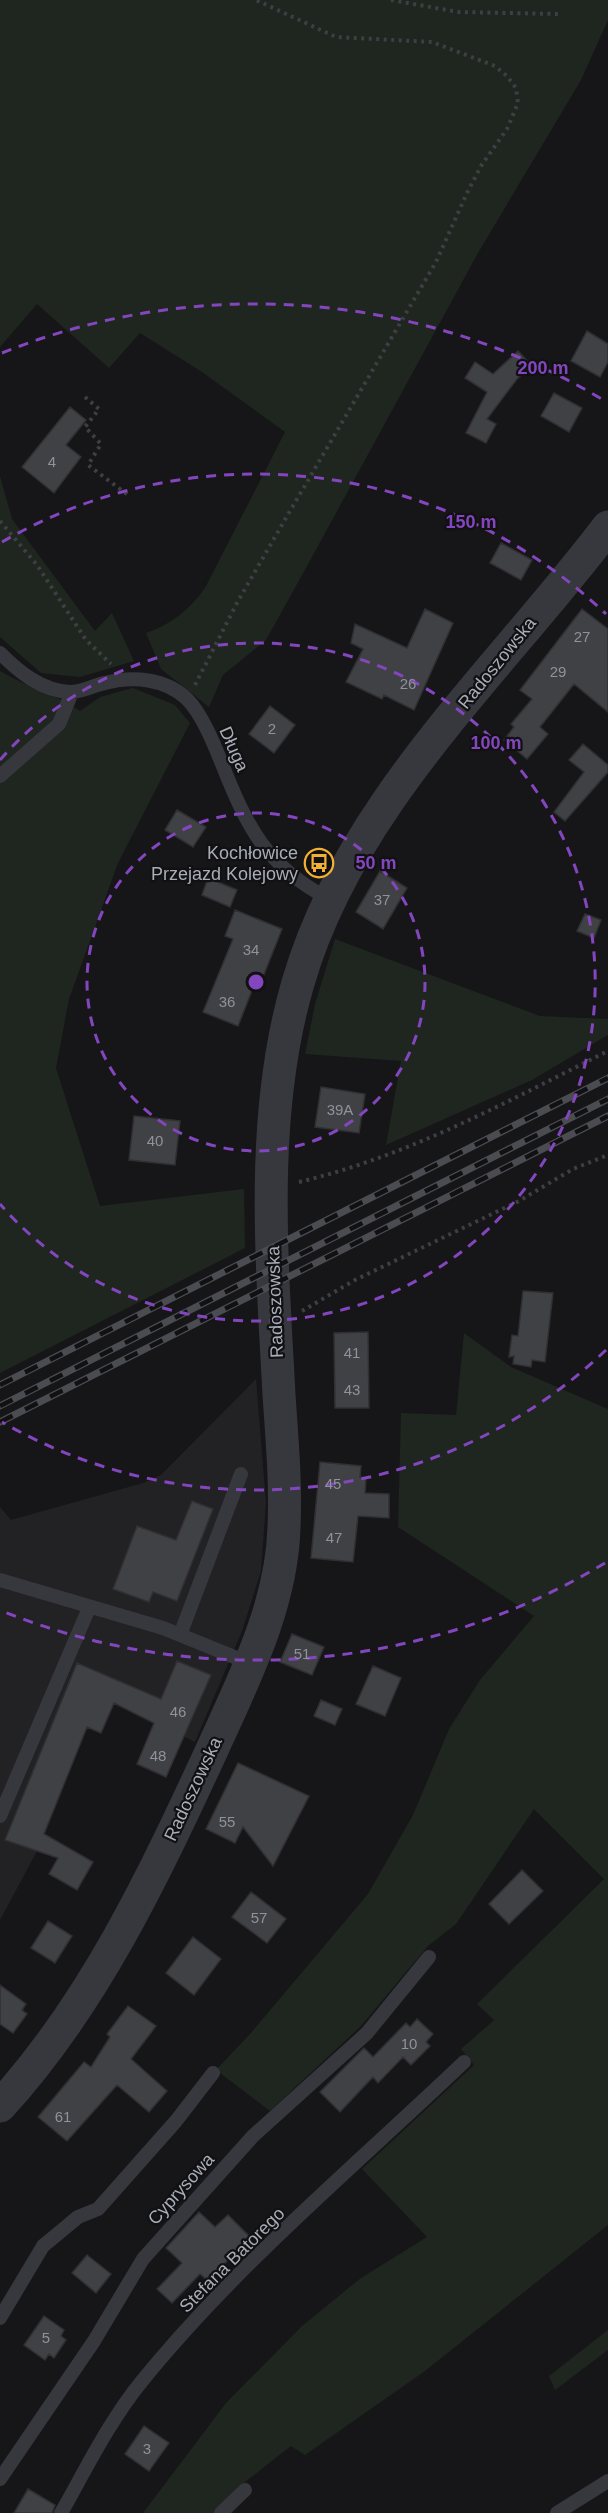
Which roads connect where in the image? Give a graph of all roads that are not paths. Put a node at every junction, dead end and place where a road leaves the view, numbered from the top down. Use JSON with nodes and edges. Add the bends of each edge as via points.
{"nodes":[{"id":1,"x":608,"y":527,"type":"edge"},
{"id":2,"x":0,"y":653,"type":"edge"},
{"id":3,"x":72,"y":692,"type":"junction"},
{"id":4,"x":0,"y":776,"type":"edge"},
{"id":5,"x":329,"y":899,"type":"junction"},
{"id":6,"x":241,"y":1474,"type":"dead end"},
{"id":7,"x":0,"y":1580,"type":"edge"},
{"id":8,"x":88,"y":1608,"type":"junction"},
{"id":9,"x":180,"y":1635,"type":"junction"},
{"id":10,"x":249,"y":1663,"type":"junction"},
{"id":11,"x":0,"y":1816,"type":"edge"},
{"id":12,"x":429,"y":1957,"type":"dead end"},
{"id":13,"x":464,"y":2062,"type":"dead end"},
{"id":14,"x":213,"y":2073,"type":"dead end"},
{"id":15,"x":0,"y":2106,"type":"edge"},
{"id":16,"x":0,"y":2318,"type":"edge"},
{"id":17,"x":0,"y":2479,"type":"edge"},
{"id":18,"x":608,"y":2481,"type":"edge"},
{"id":19,"x":245,"y":2490,"type":"dead end"},
{"id":20,"x":61,"y":2513,"type":"edge"},
{"id":21,"x":221,"y":2513,"type":"edge"},
{"id":22,"x":557,"y":2513,"type":"edge"}],
"edges":[{"from":1,"to":5,"type":"street","name":"Radoszowska","via":[[394,790],[372,821]]},
{"from":2,"to":3,"type":"lane","via":[[29,680]]},
{"from":3,"to":4,"type":"lane","via":[[58,724]]},
{"from":3,"to":5,"type":"lane","name":"Długa","via":[[106,682],[147,678],[187,699],[211,738],[249,827],[269,857]]},
{"from":5,"to":10,"type":"street","name":"Radoszowska","via":[[300,976],[278,1087],[272,1185],[285,1498],[283,1555],[271,1606]]},
{"from":6,"to":9,"type":"lane"},
{"from":7,"to":8,"type":"lane"},
{"from":8,"to":9,"type":"lane"},
{"from":8,"to":11,"type":"lane"},
{"from":9,"to":10,"type":"lane"},
{"from":10,"to":15,"type":"street","name":"Radoszowska","via":[[150,1883],[117,1945],[38,2061]]},
{"from":12,"to":17,"type":"lane","name":"Cyprysowa","via":[[367,2033],[253,2136],[143,2259],[94,2341]]},
{"from":13,"to":20,"type":"lane","name":"Stefana Batorego","via":[[253,2261],[181,2337],[140,2383]]},
{"from":14,"to":16,"type":"lane","via":[[98,2209],[78,2217],[43,2246]]},
{"from":18,"to":22,"type":"lane"},
{"from":19,"to":21,"type":"lane"}]}
